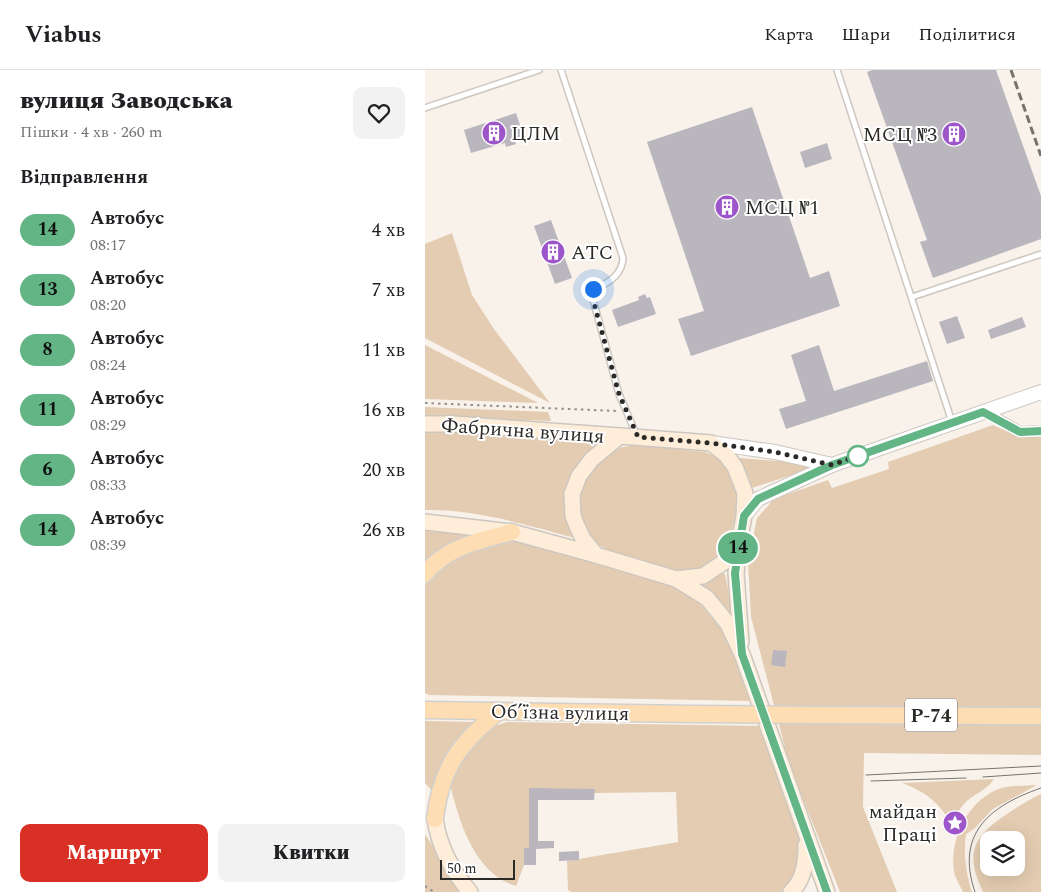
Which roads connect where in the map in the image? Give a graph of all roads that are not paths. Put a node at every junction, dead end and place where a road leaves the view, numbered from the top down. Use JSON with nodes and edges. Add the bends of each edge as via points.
{"nodes":[{"id":1,"x":539,"y":70,"type":"edge"},
{"id":2,"x":561,"y":70,"type":"edge"},
{"id":3,"x":837,"y":70,"type":"edge"},
{"id":4,"x":425,"y":108,"type":"edge"},
{"id":5,"x":1041,"y":254,"type":"edge"},
{"id":6,"x":912,"y":297,"type":"junction"},
{"id":7,"x":1041,"y":392,"type":"edge"},
{"id":8,"x":983,"y":412,"type":"junction"},
{"id":9,"x":952,"y":422,"type":"junction"},
{"id":10,"x":425,"y":424,"type":"edge"},
{"id":11,"x":1041,"y":431,"type":"edge"},
{"id":12,"x":620,"y":436,"type":"junction"},
{"id":13,"x":638,"y":437,"type":"junction"},
{"id":14,"x":711,"y":443,"type":"junction"},
{"id":15,"x":832,"y":465,"type":"junction"},
{"id":16,"x":744,"y":516,"type":"junction"},
{"id":17,"x":425,"y":522,"type":"edge"},
{"id":18,"x":512,"y":532,"type":"junction"},
{"id":19,"x":739,"y":543,"type":"junction"},
{"id":20,"x":596,"y":555,"type":"junction"},
{"id":21,"x":425,"y":574,"type":"edge"},
{"id":22,"x":676,"y":579,"type":"junction"},
{"id":23,"x":742,"y":654,"type":"junction"},
{"id":24,"x":428,"y":709,"type":"edge"},
{"id":25,"x":499,"y":711,"type":"junction"},
{"id":26,"x":1041,"y":716,"type":"edge"},
{"id":27,"x":425,"y":804,"type":"edge"},
{"id":28,"x":430,"y":819,"type":"edge"},
{"id":29,"x":806,"y":836,"type":"junction"},
{"id":30,"x":470,"y":892,"type":"edge"},
{"id":31,"x":791,"y":892,"type":"edge"},
{"id":32,"x":827,"y":892,"type":"edge"}],
"edges":[{"from":1,"to":4,"type":"lane"},
{"from":2,"to":13,"type":"lane","via":[[623,258],[617,274],[593,289],[592,296],[619,394]]},
{"from":3,"to":6,"type":"lane"},
{"from":5,"to":6,"type":"lane"},
{"from":6,"to":9,"type":"lane"},
{"from":7,"to":8,"type":"street"},
{"from":8,"to":9,"type":"street"},
{"from":8,"to":11,"type":"street","via":[[1020,432]]},
{"from":9,"to":15,"type":"street"},
{"from":10,"to":12,"type":"main road","name":"Фабрична вулиця"},
{"from":12,"to":13,"type":"main road"},
{"from":12,"to":20,"type":"main road","via":[[592,459],[579,476],[572,494],[573,516],[583,539]]},
{"from":13,"to":14,"type":"main road"},
{"from":14,"to":15,"type":"street","via":[[775,452]]},
{"from":14,"to":16,"type":"main road","via":[[726,455],[742,480]]},
{"from":15,"to":16,"type":"street","via":[[758,499]]},
{"from":16,"to":19,"type":"main road"},
{"from":17,"to":18,"type":"main road"},
{"from":18,"to":20,"type":"main road"},
{"from":18,"to":21,"type":"main road","via":[[469,543],[450,553]]},
{"from":19,"to":22,"type":"main road","via":[[727,560],[708,573],[695,578]]},
{"from":19,"to":23,"type":"main road","via":[[735,573]]},
{"from":20,"to":22,"type":"main road"},
{"from":22,"to":23,"type":"main road","via":[[707,598],[716,608],[728,624]]},
{"from":23,"to":29,"type":"main road"},
{"from":24,"to":25,"type":"main road","name":"Обʼїзна вулиця","number":"Р-74"},
{"from":25,"to":26,"type":"main road","name":"Обʼїзна вулиця","number":"Р-74","bridge":true},
{"from":25,"to":28,"type":"main road","via":[[465,741],[451,761]]},
{"from":27,"to":28,"type":"main road"},
{"from":28,"to":30,"type":"main road","via":[[447,857]]},
{"from":29,"to":31,"type":"main road","via":[[803,873]]},
{"from":29,"to":32,"type":"main road"}]}
